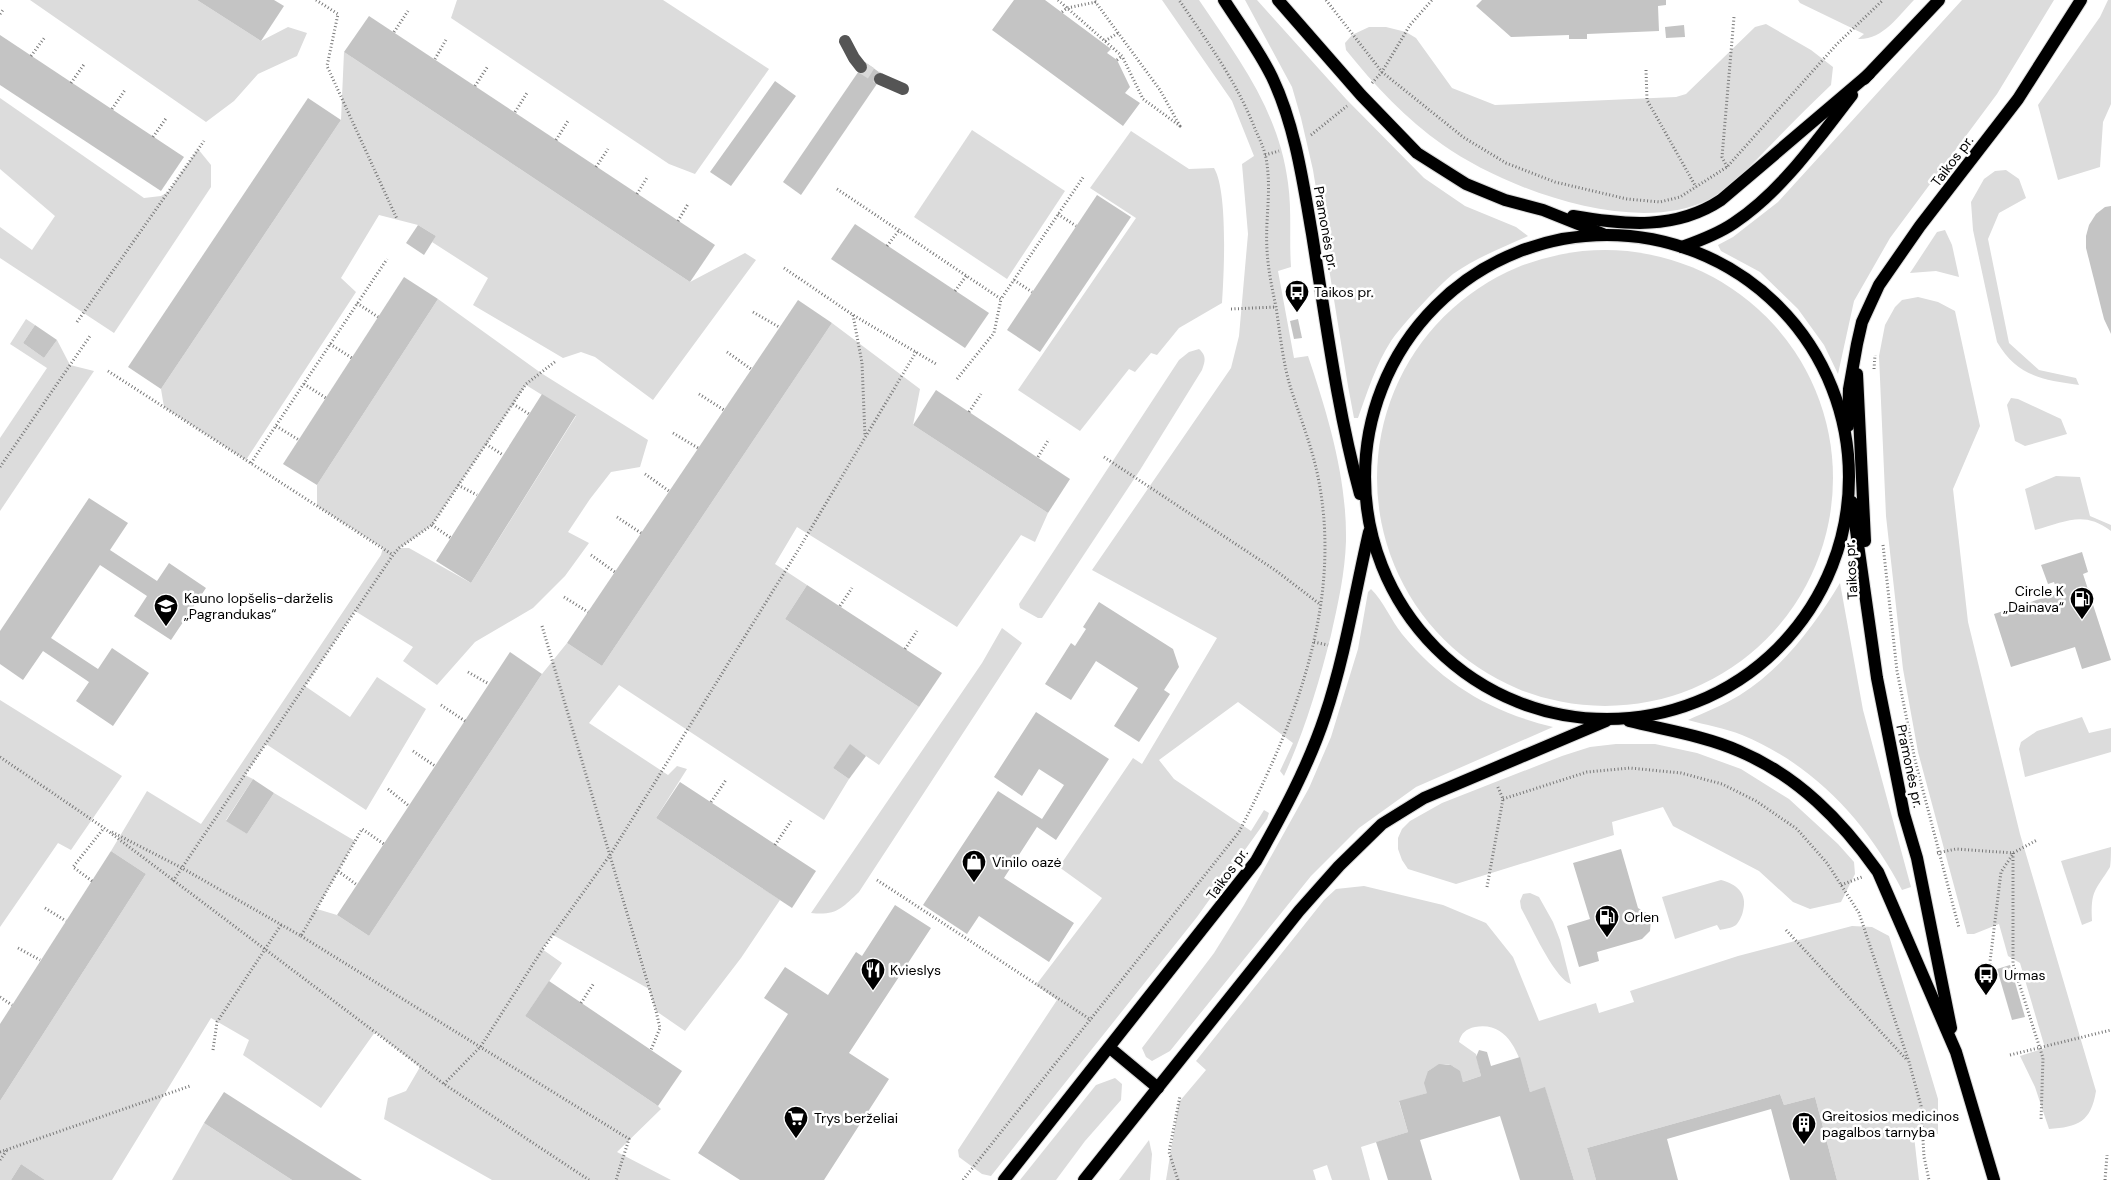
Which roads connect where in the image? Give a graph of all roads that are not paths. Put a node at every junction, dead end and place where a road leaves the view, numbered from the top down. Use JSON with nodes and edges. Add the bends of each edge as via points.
{"nodes":[{"id":1,"x":1224,"y":0,"type":"edge"},
{"id":2,"x":1278,"y":0,"type":"edge"},
{"id":3,"x":1939,"y":0,"type":"edge"},
{"id":4,"x":2081,"y":0,"type":"edge"},
{"id":5,"x":845,"y":41,"type":"dead end"},
{"id":6,"x":862,"y":67,"type":"tunnel mouth"},
{"id":7,"x":1868,"y":74,"type":"junction"},
{"id":8,"x":880,"y":79,"type":"tunnel mouth"},
{"id":9,"x":904,"y":89,"type":"dead end"},
{"id":10,"x":1543,"y":210,"type":"junction"},
{"id":11,"x":1606,"y":234,"type":"junction"},
{"id":12,"x":1682,"y":247,"type":"junction"},
{"id":13,"x":1857,"y":344,"type":"junction"},
{"id":14,"x":1848,"y":444,"type":"junction"},
{"id":15,"x":1850,"y":484,"type":"junction"},
{"id":16,"x":1364,"y":506,"type":"junction"},
{"id":17,"x":1369,"y":532,"type":"junction"},
{"id":18,"x":1868,"y":616,"type":"junction"},
{"id":19,"x":1608,"y":720,"type":"junction"},
{"id":20,"x":1622,"y":720,"type":"junction"},
{"id":21,"x":1110,"y":1048,"type":"junction"},
{"id":22,"x":1956,"y":1052,"type":"junction"},
{"id":23,"x":1158,"y":1088,"type":"junction"},
{"id":24,"x":1004,"y":1180,"type":"edge"},
{"id":25,"x":1084,"y":1180,"type":"edge"},
{"id":26,"x":1994,"y":1180,"type":"edge"}],
"edges":[{"from":1,"to":16,"type":"main road","name":"Pramonės pr.","via":[[1272,77],[1295,146],[1343,422]]},
{"from":2,"to":10,"type":"main road","via":[[1417,153],[1466,184],[1505,200]]},
{"from":3,"to":7,"type":"main road"},
{"from":4,"to":13,"type":"main road","name":"Taikos pr.","via":[[2018,99],[1879,285],[1862,322]]},
{"from":5,"to":6,"type":"lane"},
{"from":7,"to":10,"type":"main road","via":[[1705,211],[1657,224],[1601,221]]},
{"from":7,"to":12,"type":"main road","via":[[1808,151],[1761,202],[1733,224]]},
{"from":8,"to":9,"type":"lane"},
{"from":10,"to":11,"type":"main road"},
{"from":11,"to":12,"type":"main road"},
{"from":11,"to":16,"type":"main road","via":[[1557,239],[1510,255],[1467,278],[1430,310],[1400,349],[1378,393],[1366,441]]},
{"from":12,"to":14,"type":"main road","via":[[1741,274],[1774,301],[1803,333],[1829,379]]},
{"from":13,"to":14,"type":"main road","name":"Taikos pr.","via":[[1849,389]]},
{"from":13,"to":18,"type":"main road","name":"Taikos pr."},
{"from":14,"to":15,"type":"main road"},
{"from":15,"to":18,"type":"main road","name":"Pramonės pr."},
{"from":15,"to":20,"type":"main road","via":[[1844,528],[1831,571],[1810,611],[1782,646],[1748,675],[1708,698],[1666,712]]},
{"from":16,"to":17,"type":"main road"},
{"from":17,"to":19,"type":"main road","via":[[1381,570],[1400,606],[1425,639],[1455,667],[1489,690],[1527,707],[1567,717]]},
{"from":17,"to":21,"type":"main road","name":"Taikos pr.","via":[[1324,718],[1286,807],[1256,861]]},
{"from":18,"to":22,"type":"main road","name":"Pramonės pr.","via":[[1890,750],[1917,858]]},
{"from":19,"to":20,"type":"main road"},
{"from":19,"to":23,"type":"main road","via":[[1424,798],[1382,824],[1299,911]]},
{"from":20,"to":22,"type":"main road","name":"Pramonės pr.","via":[[1738,750],[1777,770],[1832,815],[1878,872]]},
{"from":21,"to":23,"type":"main road"},
{"from":21,"to":24,"type":"main road","name":"Taikos pr."},
{"from":22,"to":26,"type":"main road","name":"Pramonės pr."},
{"from":23,"to":25,"type":"main road"}]}
